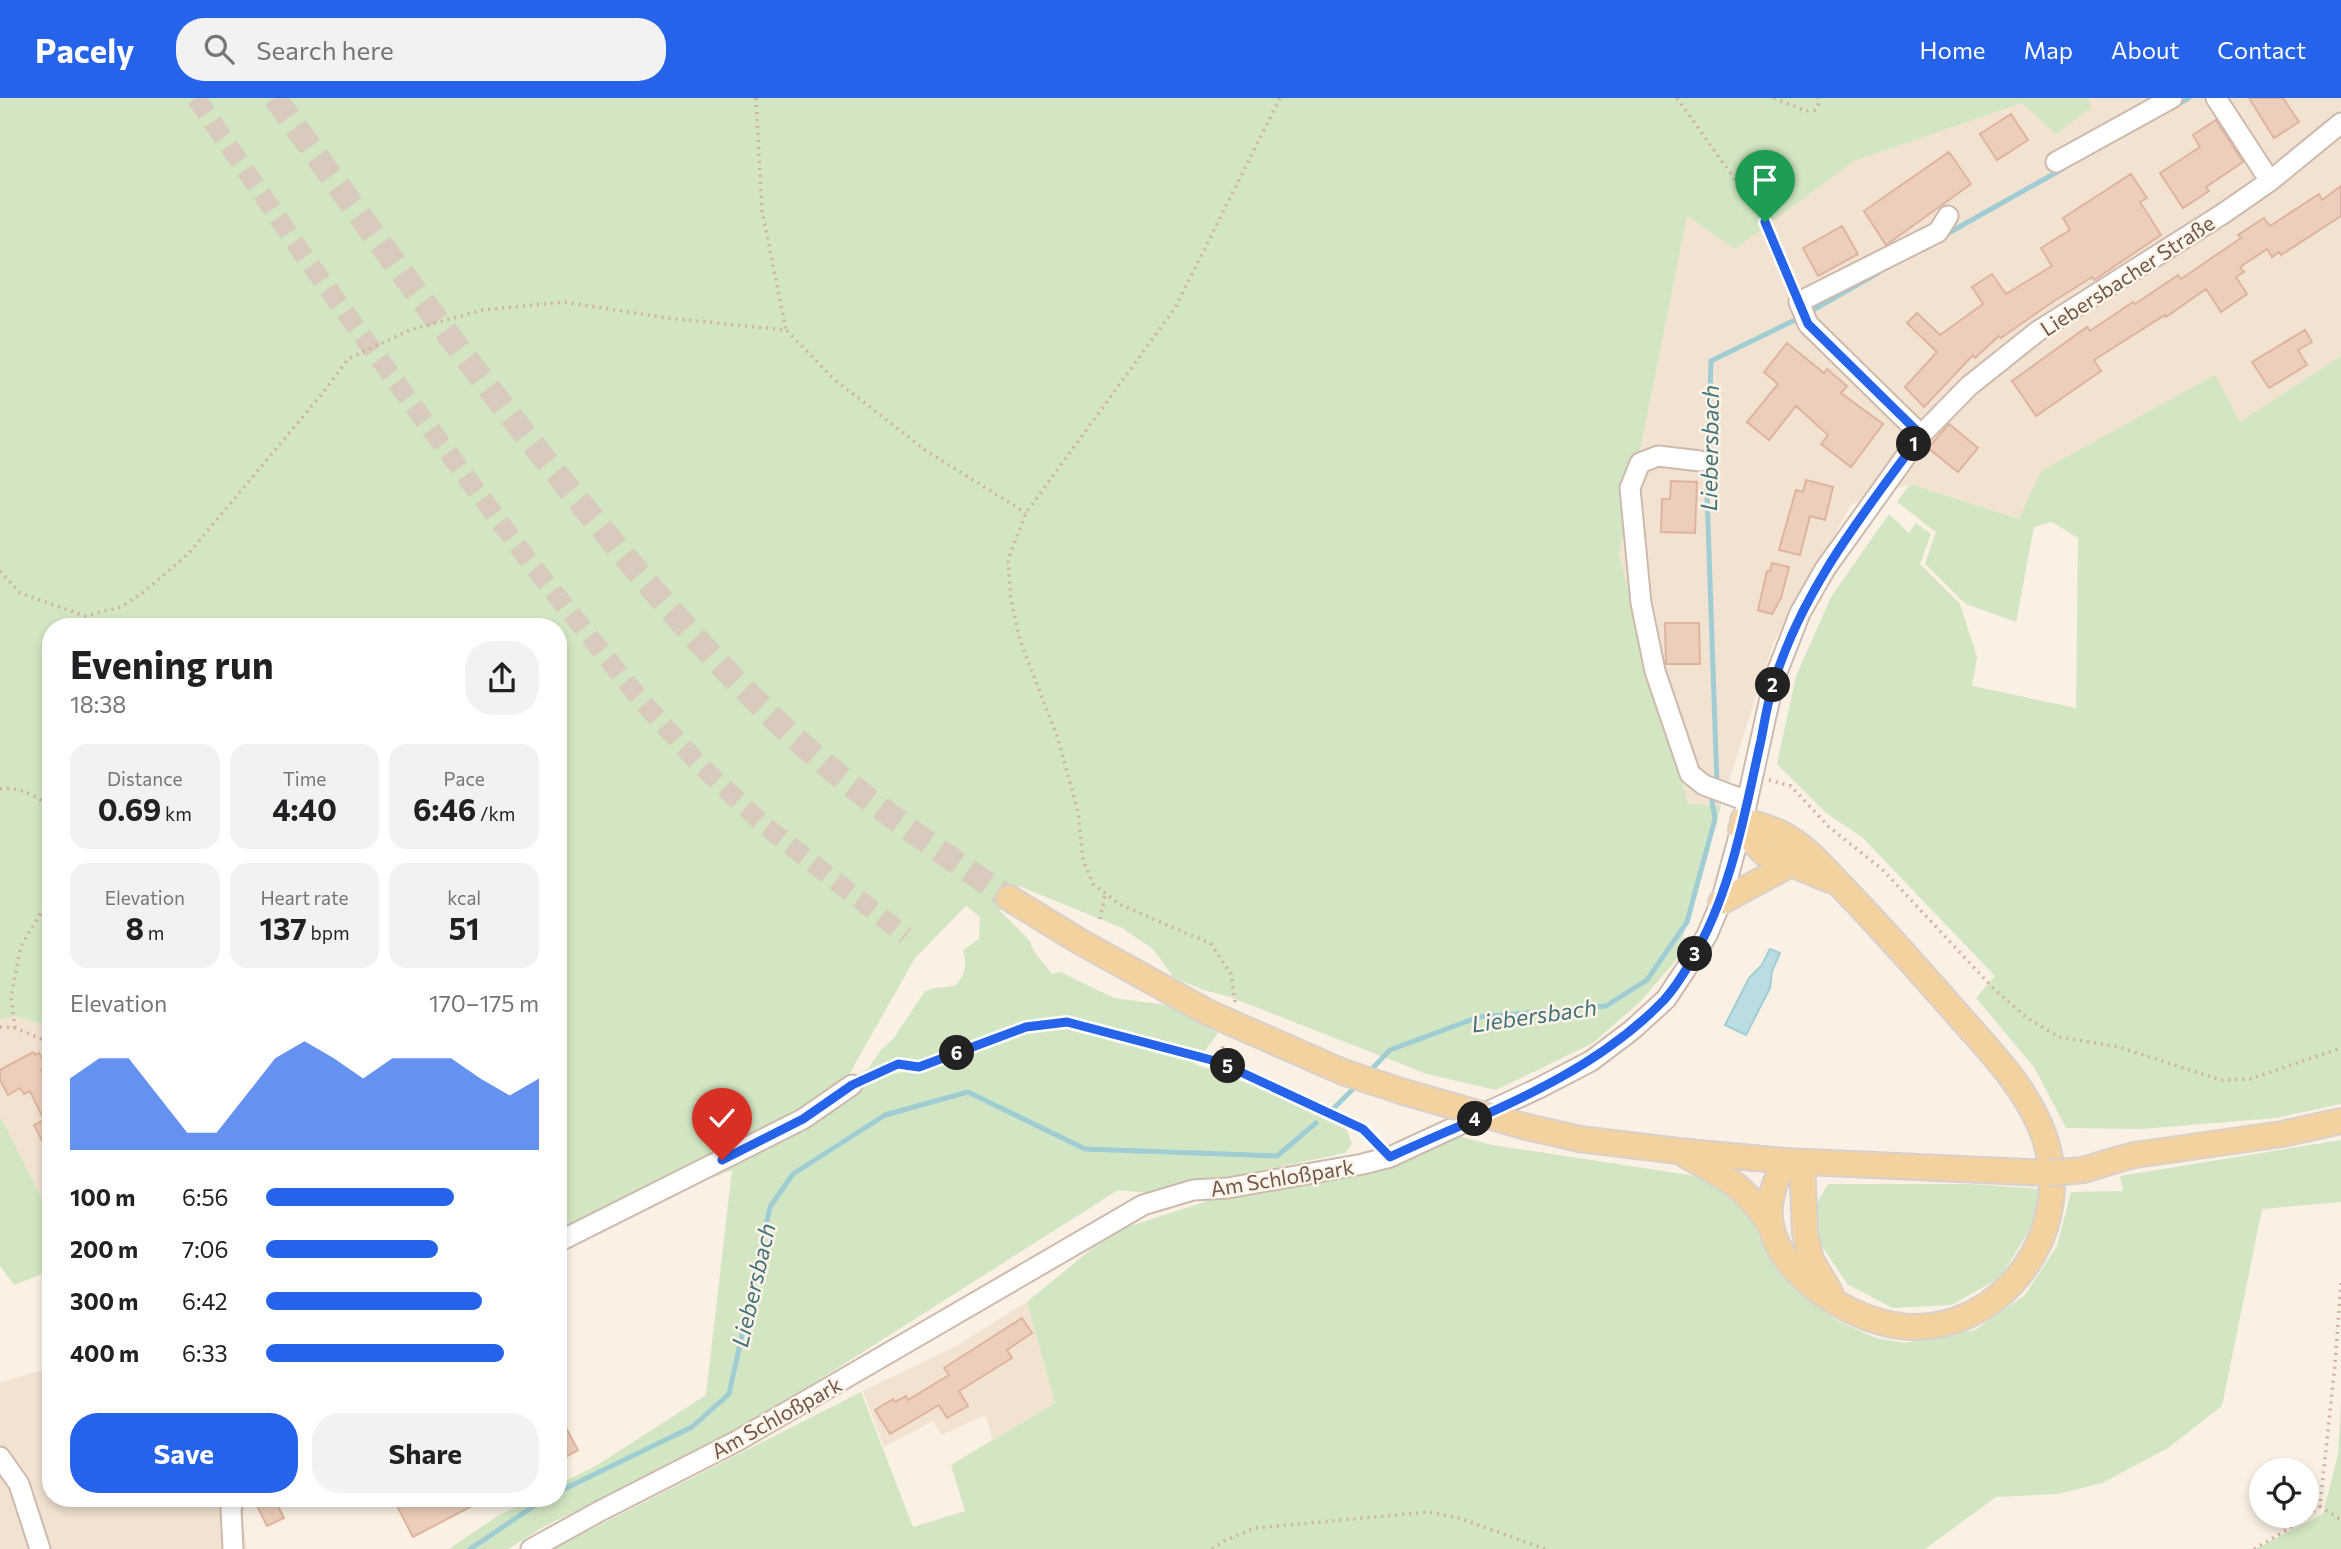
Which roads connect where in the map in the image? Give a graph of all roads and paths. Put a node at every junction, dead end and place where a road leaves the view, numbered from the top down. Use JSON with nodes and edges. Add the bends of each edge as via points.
{"nodes":[{"id":1,"x":755,"y":98,"type":"edge"},
{"id":2,"x":1280,"y":98,"type":"edge"},
{"id":3,"x":1678,"y":98,"type":"edge"},
{"id":4,"x":1774,"y":98,"type":"edge"},
{"id":5,"x":1818,"y":98,"type":"edge"},
{"id":6,"x":2172,"y":98,"type":"edge"},
{"id":7,"x":2216,"y":99,"type":"edge"},
{"id":8,"x":2341,"y":123,"type":"edge"},
{"id":9,"x":2056,"y":162,"type":"dead end"},
{"id":10,"x":2270,"y":180,"type":"junction"},
{"id":11,"x":1948,"y":216,"type":"dead end"},
{"id":12,"x":1799,"y":302,"type":"junction"},
{"id":13,"x":786,"y":330,"type":"junction"},
{"id":14,"x":1921,"y":435,"type":"junction"},
{"id":15,"x":1700,"y":461,"type":"dead end"},
{"id":16,"x":1895,"y":471,"type":"joint"},
{"id":17,"x":1026,"y":513,"type":"junction"},
{"id":18,"x":0,"y":571,"type":"edge"},
{"id":19,"x":1753,"y":776,"type":"junction"},
{"id":20,"x":0,"y":789,"type":"edge"},
{"id":21,"x":42,"y":800,"type":"edge"},
{"id":22,"x":1744,"y":817,"type":"junction"},
{"id":23,"x":1789,"y":864,"type":"junction"},
{"id":24,"x":1842,"y":887,"type":"junction"},
{"id":25,"x":1105,"y":895,"type":"junction"},
{"id":26,"x":1009,"y":898,"type":"tunnel mouth"},
{"id":27,"x":1721,"y":902,"type":"junction"},
{"id":28,"x":42,"y":911,"type":"edge"},
{"id":29,"x":1100,"y":919,"type":"dead end"},
{"id":30,"x":1220,"y":1013,"type":"junction"},
{"id":31,"x":0,"y":1027,"type":"edge"},
{"id":32,"x":15,"y":1028,"type":"junction"},
{"id":33,"x":1225,"y":1037,"type":"dead end"},
{"id":34,"x":42,"y":1039,"type":"edge"},
{"id":35,"x":2341,"y":1048,"type":"edge"},
{"id":36,"x":1219,"y":1062,"type":"junction"},
{"id":37,"x":852,"y":1085,"type":"joint"},
{"id":38,"x":2341,"y":1121,"type":"edge"},
{"id":39,"x":1678,"y":1150,"type":"junction"},
{"id":40,"x":1390,"y":1157,"type":"junction"},
{"id":41,"x":1794,"y":1161,"type":"junction"},
{"id":42,"x":1771,"y":1226,"type":"junction"},
{"id":43,"x":567,"y":1237,"type":"edge"},
{"id":44,"x":2341,"y":1282,"type":"edge"},
{"id":45,"x":1836,"y":1301,"type":"junction"},
{"id":46,"x":0,"y":1457,"type":"edge"},
{"id":47,"x":2320,"y":1506,"type":"junction"},
{"id":48,"x":232,"y":1507,"type":"edge"},
{"id":49,"x":2341,"y":1520,"type":"edge"},
{"id":50,"x":40,"y":1549,"type":"edge"},
{"id":51,"x":233,"y":1549,"type":"edge"},
{"id":52,"x":531,"y":1549,"type":"edge"},
{"id":53,"x":1212,"y":1549,"type":"edge"},
{"id":54,"x":1545,"y":1549,"type":"edge"},
{"id":55,"x":2254,"y":1549,"type":"edge"}],
"edges":[{"from":1,"to":13,"type":"path","via":[[762,211]]},
{"from":2,"to":17,"type":"path","via":[[1175,308]]},
{"from":3,"to":12,"type":"path","via":[[1765,222]]},
{"from":4,"to":5,"type":"path","via":[[1806,111],[1815,110]]},
{"from":6,"to":9,"type":"street"},
{"from":7,"to":10,"type":"street"},
{"from":8,"to":10,"type":"street","name":"Liebersbacher Straße"},
{"from":10,"to":14,"type":"street","name":"Liebersbacher Straße","via":[[2038,331],[1969,386]]},
{"from":11,"to":12,"type":"street","via":[[1938,232]]},
{"from":12,"to":14,"type":"street","via":[[1808,324]]},
{"from":13,"to":17,"type":"path","via":[[835,380],[928,452]]},
{"from":13,"to":18,"type":"path","via":[[564,302],[482,310],[410,330],[348,359],[189,553],[121,607],[85,616],[20,593]]},
{"from":14,"to":16,"type":"street","name":"Liebersbacher Straße"},
{"from":15,"to":22,"type":"street","via":[[1658,456],[1640,463],[1630,488],[1641,603],[1655,671],[1690,774]]},
{"from":16,"to":19,"type":"street","name":"Am Schloßpark","via":[[1825,569],[1800,613],[1774,680]]},
{"from":17,"to":25,"type":"path","via":[[1008,560],[1011,600],[1020,640],[1058,739],[1078,812],[1083,860],[1093,884]]},
{"from":19,"to":22,"type":"street","name":"Am Schloßpark"},
{"from":19,"to":35,"type":"path","via":[[1791,786],[1828,826],[1883,870],[1994,989],[2027,1018],[2059,1037],[2119,1047],[2221,1080],[2250,1079]]},
{"from":20,"to":21,"type":"path"},
{"from":22,"to":23,"type":"main road","via":[[1764,853]]},
{"from":22,"to":24,"type":"main road","via":[[1794,841]]},
{"from":22,"to":27,"type":"street","name":"Am Schloßpark"},
{"from":23,"to":24,"type":"main road"},
{"from":23,"to":27,"type":"main road"},
{"from":24,"to":45,"type":"main road","via":[[2010,1077],[2045,1137],[2053,1182],[2048,1222],[2034,1256],[2011,1286],[1964,1318],[1913,1327],[1860,1315]]},
{"from":25,"to":29,"type":"path"},
{"from":25,"to":30,"type":"path","via":[[1211,944],[1231,974],[1235,1000]]},
{"from":26,"to":30,"type":"main road","via":[[1079,941]]},
{"from":27,"to":40,"type":"street","name":"Am Schloßpark","via":[[1684,972],[1665,999],[1632,1030],[1591,1061]]},
{"from":28,"to":32,"type":"path","via":[[21,946],[11,997]]},
{"from":30,"to":39,"type":"main road","bridge":true,"via":[[1343,1072],[1407,1093],[1580,1139]]},
{"from":31,"to":32,"type":"path"},
{"from":32,"to":34,"type":"path"},
{"from":33,"to":36,"type":"path"},
{"from":36,"to":37,"type":"path","via":[[1067,1022],[1026,1027],[919,1067],[898,1064]]},
{"from":36,"to":40,"type":"path","via":[[1363,1129]]},
{"from":37,"to":43,"type":"street","via":[[803,1119]]},
{"from":38,"to":41,"type":"main road","bridge":true,"via":[[2135,1155],[2083,1170]]},
{"from":39,"to":41,"type":"main road"},
{"from":39,"to":42,"type":"main road","via":[[1734,1182]]},
{"from":40,"to":52,"type":"street","name":"Am Schloßpark","via":[[1193,1190],[1143,1205],[737,1441]]},
{"from":41,"to":42,"type":"main road","via":[[1771,1192]]},
{"from":41,"to":45,"type":"main road","via":[[1811,1260]]},
{"from":42,"to":45,"type":"main road","via":[[1784,1257],[1806,1282]]},
{"from":44,"to":47,"type":"path"},
{"from":46,"to":50,"type":"street","via":[[19,1484]]},
{"from":47,"to":49,"type":"path"},
{"from":47,"to":55,"type":"path"},
{"from":48,"to":51,"type":"street"},
{"from":53,"to":54,"type":"path","via":[[1254,1528],[1429,1513],[1459,1518]]}]}
